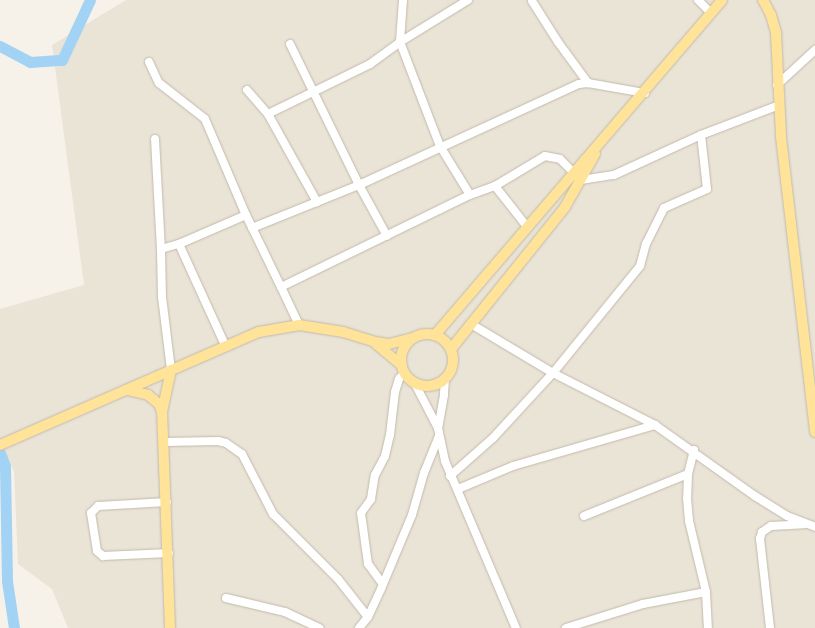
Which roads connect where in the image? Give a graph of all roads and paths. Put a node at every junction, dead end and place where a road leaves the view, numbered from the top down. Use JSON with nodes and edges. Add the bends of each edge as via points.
{"nodes":[{"id":1,"x":403,"y":0,"type":"edge"},
{"id":2,"x":468,"y":0,"type":"edge"},
{"id":3,"x":698,"y":0,"type":"edge"},
{"id":4,"x":722,"y":0,"type":"edge"},
{"id":5,"x":763,"y":0,"type":"edge"},
{"id":6,"x":532,"y":1,"type":"edge"},
{"id":7,"x":711,"y":13,"type":"junction"},
{"id":8,"x":400,"y":42,"type":"junction"},
{"id":9,"x":290,"y":44,"type":"dead end"},
{"id":10,"x":815,"y":50,"type":"edge"},
{"id":11,"x":149,"y":62,"type":"dead end"},
{"id":12,"x":588,"y":83,"type":"junction"},
{"id":13,"x":777,"y":85,"type":"junction"},
{"id":14,"x":247,"y":90,"type":"dead end"},
{"id":15,"x":312,"y":91,"type":"junction"},
{"id":16,"x":645,"y":93,"type":"junction"},
{"id":17,"x":779,"y":104,"type":"junction"},
{"id":18,"x":268,"y":114,"type":"junction"},
{"id":19,"x":701,"y":135,"type":"junction"},
{"id":20,"x":155,"y":139,"type":"dead end"},
{"id":21,"x":602,"y":142,"type":"junction"},
{"id":22,"x":440,"y":146,"type":"junction"},
{"id":23,"x":574,"y":172,"type":"junction"},
{"id":24,"x":582,"y":180,"type":"junction"},
{"id":25,"x":359,"y":185,"type":"junction"},
{"id":26,"x":495,"y":186,"type":"junction"},
{"id":27,"x":470,"y":195,"type":"junction"},
{"id":28,"x":317,"y":202,"type":"junction"},
{"id":29,"x":246,"y":215,"type":"junction"},
{"id":30,"x":252,"y":228,"type":"junction"},
{"id":31,"x":528,"y":228,"type":"junction"},
{"id":32,"x":387,"y":236,"type":"junction"},
{"id":33,"x":179,"y":244,"type":"junction"},
{"id":34,"x":161,"y":249,"type":"junction"},
{"id":35,"x":280,"y":288,"type":"junction"},
{"id":36,"x":471,"y":324,"type":"junction"},
{"id":37,"x":299,"y":325,"type":"junction"},
{"id":38,"x":435,"y":336,"type":"junction"},
{"id":39,"x":413,"y":338,"type":"junction"},
{"id":40,"x":375,"y":342,"type":"junction"},
{"id":41,"x":225,"y":346,"type":"junction"},
{"id":42,"x":451,"y":349,"type":"junction"},
{"id":43,"x":172,"y":370,"type":"junction"},
{"id":44,"x":403,"y":370,"type":"junction"},
{"id":45,"x":553,"y":373,"type":"junction"},
{"id":46,"x":445,"y":379,"type":"junction"},
{"id":47,"x":414,"y":382,"type":"junction"},
{"id":48,"x":126,"y":390,"type":"junction"},
{"id":49,"x":162,"y":412,"type":"junction"},
{"id":50,"x":655,"y":425,"type":"junction"},
{"id":51,"x":438,"y":432,"type":"junction"},
{"id":52,"x":815,"y":432,"type":"edge"},
{"id":53,"x":165,"y":442,"type":"junction"},
{"id":54,"x":4,"y":443,"type":"edge"},
{"id":55,"x":694,"y":450,"type":"junction"},
{"id":56,"x":688,"y":474,"type":"junction"},
{"id":57,"x":450,"y":476,"type":"junction"},
{"id":58,"x":458,"y":490,"type":"junction"},
{"id":59,"x":167,"y":502,"type":"junction"},
{"id":60,"x":584,"y":516,"type":"dead end"},
{"id":61,"x":806,"y":524,"type":"junction"},
{"id":62,"x":815,"y":527,"type":"edge"},
{"id":63,"x":168,"y":553,"type":"junction"},
{"id":64,"x":382,"y":583,"type":"junction"},
{"id":65,"x":706,"y":592,"type":"junction"},
{"id":66,"x":226,"y":598,"type":"dead end"},
{"id":67,"x":368,"y":617,"type":"junction"},
{"id":68,"x":170,"y":628,"type":"edge"},
{"id":69,"x":320,"y":628,"type":"edge"},
{"id":70,"x":359,"y":628,"type":"edge"},
{"id":71,"x":516,"y":628,"type":"edge"},
{"id":72,"x":566,"y":628,"type":"edge"},
{"id":73,"x":708,"y":628,"type":"edge"},
{"id":74,"x":770,"y":628,"type":"edge"}],
"edges":[{"from":1,"to":8,"type":"street"},
{"from":2,"to":8,"type":"street"},
{"from":3,"to":7,"type":"street"},
{"from":4,"to":7,"type":"main road"},
{"from":5,"to":13,"type":"main road","via":[[776,33]]},
{"from":6,"to":12,"type":"street"},
{"from":7,"to":16,"type":"main road"},
{"from":8,"to":15,"type":"street","via":[[370,64]]},
{"from":8,"to":22,"type":"street"},
{"from":9,"to":15,"type":"street"},
{"from":10,"to":13,"type":"street"},
{"from":11,"to":29,"type":"street","via":[[159,83],[204,119]]},
{"from":12,"to":16,"type":"street"},
{"from":12,"to":22,"type":"street","via":[[559,92]]},
{"from":13,"to":17,"type":"main road"},
{"from":14,"to":18,"type":"street"},
{"from":15,"to":18,"type":"street"},
{"from":15,"to":25,"type":"street"},
{"from":16,"to":21,"type":"main road"},
{"from":17,"to":19,"type":"street"},
{"from":17,"to":52,"type":"main road"},
{"from":18,"to":28,"type":"street"},
{"from":19,"to":24,"type":"street","via":[[614,175]]},
{"from":19,"to":45,"type":"street","via":[[707,189],[664,208],[646,244],[640,266]]},
{"from":20,"to":34,"type":"street"},
{"from":21,"to":23,"type":"main road"},
{"from":21,"to":24,"type":"main road"},
{"from":22,"to":25,"type":"street"},
{"from":22,"to":27,"type":"street"},
{"from":23,"to":24,"type":"street"},
{"from":23,"to":26,"type":"street","via":[[560,159],[545,156]]},
{"from":23,"to":31,"type":"main road"},
{"from":24,"to":36,"type":"main road"},
{"from":25,"to":28,"type":"street"},
{"from":25,"to":32,"type":"street"},
{"from":26,"to":27,"type":"street"},
{"from":26,"to":31,"type":"street"},
{"from":27,"to":32,"type":"street"},
{"from":28,"to":30,"type":"street"},
{"from":29,"to":30,"type":"street"},
{"from":29,"to":33,"type":"street"},
{"from":30,"to":35,"type":"street"},
{"from":31,"to":38,"type":"main road"},
{"from":32,"to":35,"type":"street"},
{"from":33,"to":34,"type":"street"},
{"from":33,"to":41,"type":"street"},
{"from":34,"to":43,"type":"street","via":[[162,296]]},
{"from":35,"to":37,"type":"street"},
{"from":36,"to":42,"type":"main road"},
{"from":36,"to":45,"type":"street"},
{"from":37,"to":40,"type":"main road","via":[[344,332]]},
{"from":37,"to":41,"type":"main road","via":[[259,332]]},
{"from":38,"to":39,"type":"main road","via":[[428,334]]},
{"from":38,"to":42,"type":"main road"},
{"from":39,"to":40,"type":"main road","via":[[389,344]]},
{"from":39,"to":44,"type":"main road","via":[[405,346]]},
{"from":40,"to":44,"type":"main road"},
{"from":41,"to":43,"type":"main road"},
{"from":42,"to":46,"type":"main road","via":[[453,365]]},
{"from":43,"to":48,"type":"main road"},
{"from":43,"to":49,"type":"main road"},
{"from":44,"to":47,"type":"main road"},
{"from":44,"to":64,"type":"street","via":[[395,392],[385,456],[375,475],[371,499],[361,513],[368,564]]},
{"from":45,"to":50,"type":"street"},
{"from":45,"to":57,"type":"street","via":[[493,438]]},
{"from":46,"to":47,"type":"main road","via":[[430,386]]},
{"from":46,"to":51,"type":"street"},
{"from":47,"to":51,"type":"street"},
{"from":48,"to":49,"type":"main road","via":[[148,395],[159,404]]},
{"from":48,"to":54,"type":"main road"},
{"from":49,"to":53,"type":"main road"},
{"from":50,"to":55,"type":"street"},
{"from":50,"to":58,"type":"street","via":[[513,466]]},
{"from":51,"to":57,"type":"street"},
{"from":51,"to":64,"type":"street","via":[[412,514]]},
{"from":53,"to":59,"type":"main road"},
{"from":53,"to":67,"type":"street","via":[[218,441],[242,454],[273,514],[338,579]]},
{"from":55,"to":56,"type":"street"},
{"from":55,"to":61,"type":"street","via":[[755,496]]},
{"from":56,"to":60,"type":"street"},
{"from":56,"to":65,"type":"street","via":[[689,521]]},
{"from":57,"to":58,"type":"street"},
{"from":58,"to":71,"type":"street"},
{"from":59,"to":63,"type":"main road"},
{"from":59,"to":63,"type":"street","via":[[98,506],[91,513],[98,551],[103,556]]},
{"from":61,"to":62,"type":"street"},
{"from":61,"to":74,"type":"street","via":[[771,526],[762,532],[760,539]]},
{"from":63,"to":68,"type":"main road"},
{"from":64,"to":67,"type":"street"},
{"from":65,"to":72,"type":"street","via":[[643,604]]},
{"from":65,"to":73,"type":"street"},
{"from":66,"to":69,"type":"street","via":[[285,612]]},
{"from":67,"to":70,"type":"street"}]}
